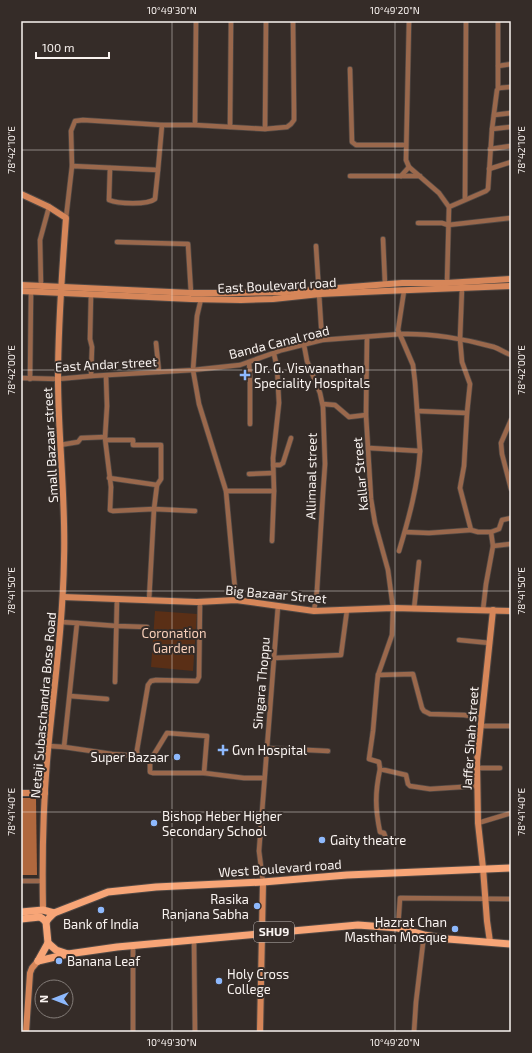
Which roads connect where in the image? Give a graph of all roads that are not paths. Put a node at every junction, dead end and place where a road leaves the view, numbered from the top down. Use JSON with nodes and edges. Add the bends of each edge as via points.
{"nodes":[{"id":1,"x":196,"y":21,"type":"edge"},
{"id":2,"x":231,"y":21,"type":"edge"},
{"id":3,"x":266,"y":21,"type":"edge"},
{"id":4,"x":293,"y":21,"type":"edge"},
{"id":5,"x":409,"y":21,"type":"edge"},
{"id":6,"x":466,"y":21,"type":"edge"},
{"id":7,"x":498,"y":21,"type":"edge"},
{"id":8,"x":511,"y":64,"type":"edge"},
{"id":9,"x":498,"y":66,"type":"junction"},
{"id":10,"x":350,"y":68,"type":"dead end"},
{"id":11,"x":498,"y":88,"type":"junction"},
{"id":12,"x":511,"y":88,"type":"edge"},
{"id":13,"x":511,"y":113,"type":"edge"},
{"id":14,"x":494,"y":114,"type":"junction"},
{"id":15,"x":162,"y":125,"type":"junction"},
{"id":16,"x":195,"y":125,"type":"junction"},
{"id":17,"x":511,"y":127,"type":"edge"},
{"id":18,"x":230,"y":128,"type":"junction"},
{"id":19,"x":265,"y":129,"type":"junction"},
{"id":20,"x":492,"y":129,"type":"junction"},
{"id":21,"x":406,"y":144,"type":"junction"},
{"id":22,"x":511,"y":146,"type":"edge"},
{"id":23,"x":490,"y":149,"type":"junction"},
{"id":24,"x":511,"y":162,"type":"edge"},
{"id":25,"x":72,"y":166,"type":"junction"},
{"id":26,"x":409,"y":167,"type":"junction"},
{"id":27,"x":110,"y":168,"type":"junction"},
{"id":28,"x":489,"y":168,"type":"junction"},
{"id":29,"x":158,"y":170,"type":"junction"},
{"id":30,"x":350,"y":176,"type":"dead end"},
{"id":31,"x":401,"y":176,"type":"junction"},
{"id":32,"x":420,"y":176,"type":"junction"},
{"id":33,"x":21,"y":194,"type":"edge"},
{"id":34,"x":465,"y":199,"type":"junction"},
{"id":35,"x":449,"y":207,"type":"junction"},
{"id":36,"x":49,"y":208,"type":"junction"},
{"id":37,"x":66,"y":218,"type":"junction"},
{"id":38,"x":511,"y":218,"type":"edge"},
{"id":39,"x":418,"y":223,"type":"dead end"},
{"id":40,"x":448,"y":225,"type":"junction"},
{"id":41,"x":383,"y":239,"type":"dead end"},
{"id":42,"x":117,"y":242,"type":"dead end"},
{"id":43,"x":316,"y":246,"type":"dead end"},
{"id":44,"x":511,"y":279,"type":"edge"},
{"id":45,"x":447,"y":283,"type":"junction"},
{"id":46,"x":385,"y":284,"type":"junction"},
{"id":47,"x":21,"y":285,"type":"edge"},
{"id":48,"x":41,"y":286,"type":"junction"},
{"id":49,"x":511,"y":286,"type":"edge"},
{"id":50,"x":462,"y":288,"type":"junction"},
{"id":51,"x":60,"y":290,"type":"junction"},
{"id":52,"x":21,"y":291,"type":"edge"},
{"id":53,"x":404,"y":291,"type":"junction"},
{"id":54,"x":31,"y":292,"type":"junction"},
{"id":55,"x":320,"y":292,"type":"junction"},
{"id":56,"x":191,"y":293,"type":"junction"},
{"id":57,"x":91,"y":294,"type":"junction"},
{"id":58,"x":200,"y":299,"type":"junction"},
{"id":59,"x":400,"y":334,"type":"junction"},
{"id":60,"x":367,"y":337,"type":"junction"},
{"id":61,"x":322,"y":340,"type":"junction"},
{"id":62,"x":460,"y":340,"type":"junction"},
{"id":63,"x":156,"y":343,"type":"dead end"},
{"id":64,"x":304,"y":346,"type":"junction"},
{"id":65,"x":274,"y":354,"type":"junction"},
{"id":66,"x":511,"y":355,"type":"edge"},
{"id":67,"x":249,"y":362,"type":"junction"},
{"id":68,"x":193,"y":370,"type":"junction"},
{"id":69,"x":159,"y":372,"type":"junction"},
{"id":70,"x":91,"y":376,"type":"junction"},
{"id":71,"x":106,"y":376,"type":"junction"},
{"id":72,"x":21,"y":378,"type":"edge"},
{"id":73,"x":30,"y":378,"type":"junction"},
{"id":74,"x":58,"y":379,"type":"junction"},
{"id":75,"x":323,"y":404,"type":"junction"},
{"id":76,"x":417,"y":411,"type":"junction"},
{"id":77,"x":466,"y":412,"type":"junction"},
{"id":78,"x":366,"y":415,"type":"junction"},
{"id":79,"x":511,"y":420,"type":"edge"},
{"id":80,"x":250,"y":424,"type":"dead end"},
{"id":81,"x":105,"y":438,"type":"junction"},
{"id":82,"x":291,"y":438,"type":"dead end"},
{"id":83,"x":60,"y":445,"type":"junction"},
{"id":84,"x":369,"y":448,"type":"junction"},
{"id":85,"x":420,"y":451,"type":"junction"},
{"id":86,"x":273,"y":465,"type":"junction"},
{"id":87,"x":273,"y":473,"type":"junction"},
{"id":88,"x":249,"y":474,"type":"dead end"},
{"id":89,"x":109,"y":478,"type":"junction"},
{"id":90,"x":157,"y":485,"type":"junction"},
{"id":91,"x":511,"y":489,"type":"edge"},
{"id":92,"x":226,"y":491,"type":"junction"},
{"id":93,"x":274,"y":491,"type":"junction"},
{"id":94,"x":154,"y":509,"type":"junction"},
{"id":95,"x":195,"y":511,"type":"dead end"},
{"id":96,"x":511,"y":518,"type":"edge"},
{"id":97,"x":471,"y":530,"type":"junction"},
{"id":98,"x":405,"y":532,"type":"junction"},
{"id":99,"x":491,"y":532,"type":"junction"},
{"id":100,"x":272,"y":542,"type":"dead end"},
{"id":101,"x":511,"y":544,"type":"edge"},
{"id":102,"x":493,"y":546,"type":"junction"},
{"id":103,"x":399,"y":550,"type":"dead end"},
{"id":104,"x":419,"y":562,"type":"dead end"},
{"id":105,"x":63,"y":597,"type":"junction"},
{"id":106,"x":117,"y":599,"type":"junction"},
{"id":107,"x":236,"y":600,"type":"junction"},
{"id":108,"x":149,"y":601,"type":"junction"},
{"id":109,"x":200,"y":602,"type":"junction"},
{"id":110,"x":278,"y":606,"type":"junction"},
{"id":111,"x":393,"y":608,"type":"junction"},
{"id":112,"x":414,"y":608,"type":"junction"},
{"id":113,"x":347,"y":610,"type":"junction"},
{"id":114,"x":483,"y":610,"type":"junction"},
{"id":115,"x":493,"y":610,"type":"junction"},
{"id":116,"x":314,"y":611,"type":"junction"},
{"id":117,"x":511,"y":611,"type":"edge"},
{"id":118,"x":61,"y":622,"type":"junction"},
{"id":119,"x":77,"y":623,"type":"junction"},
{"id":120,"x":117,"y":626,"type":"junction"},
{"id":121,"x":146,"y":627,"type":"dead end"},
{"id":122,"x":460,"y":640,"type":"dead end"},
{"id":123,"x":490,"y":643,"type":"junction"},
{"id":124,"x":274,"y":658,"type":"junction"},
{"id":125,"x":378,"y":675,"type":"junction"},
{"id":126,"x":115,"y":682,"type":"dead end"},
{"id":127,"x":70,"y":696,"type":"junction"},
{"id":128,"x":107,"y":699,"type":"dead end"},
{"id":129,"x":481,"y":718,"type":"junction"},
{"id":130,"x":480,"y":726,"type":"junction"},
{"id":131,"x":511,"y":726,"type":"edge"},
{"id":132,"x":49,"y":746,"type":"junction"},
{"id":133,"x":64,"y":747,"type":"junction"},
{"id":134,"x":267,"y":748,"type":"junction"},
{"id":135,"x":328,"y":751,"type":"dead end"},
{"id":136,"x":139,"y":756,"type":"junction"},
{"id":137,"x":150,"y":761,"type":"junction"},
{"id":138,"x":477,"y":768,"type":"junction"},
{"id":139,"x":500,"y":768,"type":"dead end"},
{"id":140,"x":380,"y":769,"type":"junction"},
{"id":141,"x":204,"y":773,"type":"junction"},
{"id":142,"x":264,"y":778,"type":"junction"},
{"id":143,"x":477,"y":786,"type":"junction"},
{"id":144,"x":21,"y":793,"type":"edge"},
{"id":145,"x":45,"y":793,"type":"junction"},
{"id":146,"x":511,"y":813,"type":"edge"},
{"id":147,"x":478,"y":823,"type":"junction"},
{"id":148,"x":394,"y":840,"type":"dead end"},
{"id":149,"x":483,"y":868,"type":"junction"},
{"id":150,"x":511,"y":868,"type":"edge"},
{"id":151,"x":21,"y":881,"type":"edge"},
{"id":152,"x":43,"y":881,"type":"junction"},
{"id":153,"x":263,"y":882,"type":"junction"},
{"id":154,"x":485,"y":898,"type":"junction"},
{"id":155,"x":511,"y":899,"type":"edge"},
{"id":156,"x":43,"y":910,"type":"junction"},
{"id":157,"x":21,"y":912,"type":"edge"},
{"id":158,"x":54,"y":913,"type":"junction"},
{"id":159,"x":21,"y":919,"type":"edge"},
{"id":160,"x":46,"y":922,"type":"junction"},
{"id":161,"x":398,"y":928,"type":"junction"},
{"id":162,"x":262,"y":933,"type":"junction"},
{"id":163,"x":424,"y":935,"type":"junction"},
{"id":164,"x":194,"y":940,"type":"junction"},
{"id":165,"x":490,"y":942,"type":"junction"},
{"id":166,"x":48,"y":943,"type":"junction"},
{"id":167,"x":511,"y":944,"type":"edge"},
{"id":168,"x":133,"y":946,"type":"junction"},
{"id":169,"x":68,"y":954,"type":"junction"},
{"id":170,"x":38,"y":961,"type":"junction"},
{"id":171,"x":26,"y":1032,"type":"edge"},
{"id":172,"x":133,"y":1032,"type":"edge"},
{"id":173,"x":195,"y":1032,"type":"edge"},
{"id":174,"x":260,"y":1032,"type":"edge"},
{"id":175,"x":414,"y":1032,"type":"edge"}],
"edges":[{"from":1,"to":16,"type":"street"},
{"from":2,"to":18,"type":"street"},
{"from":3,"to":19,"type":"street"},
{"from":4,"to":19,"type":"street","via":[[294,120],[287,127]]},
{"from":5,"to":21,"type":"street"},
{"from":6,"to":34,"type":"street"},
{"from":7,"to":9,"type":"street"},
{"from":8,"to":9,"type":"street"},
{"from":9,"to":11,"type":"street"},
{"from":10,"to":21,"type":"street","via":[[352,142],[356,145]]},
{"from":11,"to":12,"type":"street"},
{"from":11,"to":14,"type":"street"},
{"from":13,"to":14,"type":"street"},
{"from":14,"to":20,"type":"street"},
{"from":15,"to":16,"type":"street"},
{"from":15,"to":25,"type":"street","via":[[75,121],[71,131]]},
{"from":15,"to":29,"type":"street"},
{"from":16,"to":18,"type":"street"},
{"from":17,"to":20,"type":"street"},
{"from":18,"to":19,"type":"street"},
{"from":20,"to":23,"type":"street"},
{"from":21,"to":26,"type":"street","via":[[406,160]]},
{"from":22,"to":23,"type":"street"},
{"from":23,"to":28,"type":"street"},
{"from":24,"to":28,"type":"street"},
{"from":25,"to":27,"type":"street"},
{"from":25,"to":37,"type":"street"},
{"from":26,"to":31,"type":"street"},
{"from":26,"to":32,"type":"street"},
{"from":27,"to":29,"type":"street"},
{"from":27,"to":29,"type":"street","via":[[109,200],[138,203],[149,203],[155,199]]},
{"from":28,"to":34,"type":"street","via":[[488,189]]},
{"from":30,"to":31,"type":"street"},
{"from":31,"to":32,"type":"street"},
{"from":32,"to":35,"type":"street","via":[[439,193]]},
{"from":33,"to":36,"type":"main road"},
{"from":34,"to":35,"type":"street"},
{"from":35,"to":40,"type":"street"},
{"from":36,"to":37,"type":"main road"},
{"from":36,"to":48,"type":"street","via":[[40,240]]},
{"from":37,"to":51,"type":"main road","name":"Small Bazaar street"},
{"from":38,"to":40,"type":"street"},
{"from":39,"to":40,"type":"street"},
{"from":40,"to":45,"type":"street"},
{"from":41,"to":46,"type":"street"},
{"from":42,"to":56,"type":"street","via":[[188,244]]},
{"from":43,"to":55,"type":"street"},
{"from":44,"to":45,"type":"main road"},
{"from":45,"to":46,"type":"main road"},
{"from":46,"to":55,"type":"main road"},
{"from":47,"to":48,"type":"main road"},
{"from":48,"to":51,"type":"main road"},
{"from":49,"to":50,"type":"main road","name":"East Boulevard road"},
{"from":50,"to":53,"type":"main road","name":"East Boulevard road"},
{"from":50,"to":62,"type":"street"},
{"from":51,"to":54,"type":"main road","name":"East Boulevard road"},
{"from":51,"to":56,"type":"main road"},
{"from":51,"to":57,"type":"main road","name":"East Boulevard road"},
{"from":51,"to":74,"type":"main road","name":"Small Bazaar street"},
{"from":52,"to":54,"type":"main road","name":"East Boulevard road"},
{"from":53,"to":55,"type":"main road","name":"East Boulevard road"},
{"from":53,"to":59,"type":"street","via":[[398,330]]},
{"from":54,"to":73,"type":"street"},
{"from":55,"to":56,"type":"main road"},
{"from":55,"to":58,"type":"main road","name":"East Boulevard road","via":[[273,299]]},
{"from":55,"to":61,"type":"street"},
{"from":57,"to":58,"type":"main road","name":"East Boulevard road"},
{"from":57,"to":70,"type":"street"},
{"from":58,"to":68,"type":"street"},
{"from":59,"to":60,"type":"street","name":"Banda Canal road"},
{"from":59,"to":62,"type":"street","name":"Banda Canal road"},
{"from":59,"to":76,"type":"street","via":[[413,365]]},
{"from":60,"to":61,"type":"street","name":"Banda Canal road"},
{"from":60,"to":78,"type":"street","name":"Kallar Street"},
{"from":61,"to":64,"type":"street","name":"Banda Canal road"},
{"from":62,"to":66,"type":"street","name":"Banda Canal road","via":[[495,348]]},
{"from":62,"to":77,"type":"street","via":[[462,364],[470,383]]},
{"from":63,"to":69,"type":"street"},
{"from":64,"to":65,"type":"street","name":"Banda Canal road"},
{"from":64,"to":75,"type":"street","name":"Allimaal street"},
{"from":65,"to":67,"type":"street","name":"Banda Canal road"},
{"from":65,"to":86,"type":"street","via":[[279,403]]},
{"from":67,"to":68,"type":"street","name":"Banda Canal road"},
{"from":67,"to":80,"type":"street"},
{"from":68,"to":69,"type":"street","name":"East Andar street"},
{"from":68,"to":92,"type":"street","via":[[200,404]]},
{"from":69,"to":71,"type":"street","name":"East Andar street"},
{"from":70,"to":71,"type":"street","name":"East Andar street"},
{"from":70,"to":74,"type":"street","name":"East Andar street"},
{"from":71,"to":81,"type":"street"},
{"from":72,"to":73,"type":"street","name":"East Andar street"},
{"from":73,"to":74,"type":"street","name":"East Andar street"},
{"from":74,"to":83,"type":"main road","name":"Small Bazaar street"},
{"from":75,"to":78,"type":"street","via":[[336,405],[349,417]]},
{"from":75,"to":116,"type":"street","name":"Allimaal street","via":[[324,493]]},
{"from":76,"to":77,"type":"street"},
{"from":76,"to":85,"type":"street"},
{"from":77,"to":97,"type":"street","via":[[464,466],[460,488]]},
{"from":78,"to":84,"type":"street","name":"Kallar Street"},
{"from":79,"to":91,"type":"street","via":[[501,443]]},
{"from":81,"to":83,"type":"street","via":[[81,438],[78,442]]},
{"from":81,"to":89,"type":"street"},
{"from":81,"to":90,"type":"street","via":[[133,440],[133,445],[161,446],[161,479]]},
{"from":82,"to":86,"type":"street","via":[[283,463]]},
{"from":83,"to":105,"type":"main road","name":"Small Bazaar street","via":[[64,498]]},
{"from":84,"to":85,"type":"street"},
{"from":84,"to":111,"type":"street","name":"Kallar Street","via":[[371,499],[388,570]]},
{"from":85,"to":98,"type":"street","via":[[417,480]]},
{"from":86,"to":87,"type":"street"},
{"from":87,"to":88,"type":"street"},
{"from":87,"to":93,"type":"street"},
{"from":89,"to":90,"type":"street"},
{"from":89,"to":94,"type":"street","via":[[111,511]]},
{"from":90,"to":94,"type":"street"},
{"from":92,"to":93,"type":"street"},
{"from":92,"to":107,"type":"street"},
{"from":93,"to":100,"type":"street"},
{"from":94,"to":95,"type":"street"},
{"from":94,"to":108,"type":"street"},
{"from":96,"to":99,"type":"street","via":[[502,520],[499,529]]},
{"from":97,"to":98,"type":"street"},
{"from":97,"to":99,"type":"street"},
{"from":98,"to":103,"type":"street"},
{"from":99,"to":102,"type":"street"},
{"from":101,"to":102,"type":"street"},
{"from":102,"to":114,"type":"street"},
{"from":104,"to":112,"type":"street"},
{"from":105,"to":106,"type":"main road","name":"Big Bazaar Street"},
{"from":105,"to":118,"type":"main road","name":"Netaji Subaschandra Bose Road"},
{"from":106,"to":108,"type":"main road","name":"Big Bazaar Street"},
{"from":106,"to":120,"type":"street"},
{"from":107,"to":109,"type":"main road","name":"Big Bazaar Street"},
{"from":107,"to":110,"type":"main road","name":"Big Bazaar Street"},
{"from":108,"to":109,"type":"main road","name":"Big Bazaar Street"},
{"from":109,"to":136,"type":"street","via":[[199,676],[197,681],[151,681],[137,750]]},
{"from":110,"to":116,"type":"main road","name":"Big Bazaar Street"},
{"from":110,"to":124,"type":"street","name":"Singara Thoppu"},
{"from":111,"to":112,"type":"main road","name":"Big Bazaar Street"},
{"from":111,"to":113,"type":"main road","name":"Big Bazaar Street"},
{"from":111,"to":125,"type":"street","name":"Kallar Street","via":[[392,635]]},
{"from":112,"to":114,"type":"main road","name":"Big Bazaar Street"},
{"from":113,"to":116,"type":"main road","name":"Big Bazaar Street"},
{"from":113,"to":124,"type":"street","via":[[341,655]]},
{"from":114,"to":115,"type":"main road","name":"Big Bazaar Street"},
{"from":115,"to":117,"type":"main road","name":"Big Bazaar Street"},
{"from":115,"to":123,"type":"main road","name":"Jaffer Shah street"},
{"from":118,"to":119,"type":"street"},
{"from":118,"to":132,"type":"main road","name":"Netaji Subaschandra Bose Road"},
{"from":119,"to":120,"type":"street"},
{"from":119,"to":127,"type":"street"},
{"from":120,"to":121,"type":"street"},
{"from":120,"to":126,"type":"street"},
{"from":122,"to":123,"type":"street"},
{"from":123,"to":129,"type":"main road","name":"Jaffer Shah street"},
{"from":124,"to":134,"type":"street","name":"Singara Thoppu"},
{"from":125,"to":129,"type":"street","via":[[414,674],[422,708],[430,714]]},
{"from":125,"to":140,"type":"street","name":"Kallar Street","via":[[369,759],[379,762]]},
{"from":127,"to":128,"type":"street"},
{"from":127,"to":133,"type":"street"},
{"from":129,"to":130,"type":"main road","name":"Jaffer Shah street"},
{"from":130,"to":131,"type":"street"},
{"from":130,"to":138,"type":"main road","name":"Jaffer Shah street"},
{"from":132,"to":133,"type":"street"},
{"from":132,"to":145,"type":"main road","name":"Netaji Subaschandra Bose Road"},
{"from":133,"to":136,"type":"street"},
{"from":134,"to":135,"type":"street"},
{"from":134,"to":142,"type":"street","name":"Singara Thoppu"},
{"from":136,"to":137,"type":"street"},
{"from":137,"to":141,"type":"street","via":[[150,772]]},
{"from":137,"to":141,"type":"street","via":[[167,733],[207,736]]},
{"from":138,"to":139,"type":"street"},
{"from":138,"to":143,"type":"main road","name":"Jaffer Shah street"},
{"from":140,"to":143,"type":"street","via":[[406,775],[410,786],[430,789]]},
{"from":140,"to":148,"type":"street","via":[[376,791],[380,832],[384,833],[386,840]]},
{"from":141,"to":142,"type":"street"},
{"from":142,"to":153,"type":"street","name":"Singara Thoppu","via":[[259,851]]},
{"from":143,"to":147,"type":"main road","name":"Jaffer Shah street"},
{"from":144,"to":145,"type":"main road"},
{"from":145,"to":152,"type":"main road","name":"Netaji Subaschandra Bose Road"},
{"from":146,"to":147,"type":"street"},
{"from":147,"to":149,"type":"main road","name":"Jaffer Shah street"},
{"from":149,"to":150,"type":"main road","name":"West Boulevard road"},
{"from":149,"to":153,"type":"main road","name":"West Boulevard road"},
{"from":149,"to":154,"type":"main road","name":"Jaffer Shah street"},
{"from":151,"to":152,"type":"street"},
{"from":152,"to":156,"type":"main road","name":"Netaji Subaschandra Bose Road"},
{"from":153,"to":158,"type":"main road","name":"West Boulevard road","via":[[108,892]]},
{"from":153,"to":162,"type":"main road"},
{"from":154,"to":155,"type":"street"},
{"from":154,"to":161,"type":"street","via":[[400,898]]},
{"from":154,"to":165,"type":"main road","name":"Jaffer Shah street"},
{"from":156,"to":157,"type":"main road"},
{"from":156,"to":158,"type":"main road"},
{"from":158,"to":160,"type":"main road"},
{"from":159,"to":160,"type":"main road","via":[[40,917]]},
{"from":160,"to":166,"type":"main road"},
{"from":161,"to":162,"type":"main road","number":"SHU9","via":[[358,925]]},
{"from":161,"to":163,"type":"main road","number":"SHU9"},
{"from":162,"to":164,"type":"main road","number":"SHU9"},
{"from":162,"to":174,"type":"main road"},
{"from":163,"to":165,"type":"main road","number":"SHU9"},
{"from":163,"to":175,"type":"street"},
{"from":164,"to":168,"type":"main road","number":"SHU9"},
{"from":164,"to":173,"type":"street"},
{"from":165,"to":167,"type":"main road","number":"SHU9"},
{"from":166,"to":169,"type":"main road","via":[[56,950]]},
{"from":166,"to":170,"type":"main road"},
{"from":168,"to":169,"type":"main road","number":"SHU9"},
{"from":168,"to":172,"type":"street"},
{"from":169,"to":170,"type":"main road","number":"SHU9"},
{"from":170,"to":171,"type":"main road","via":[[30,973]]}]}
